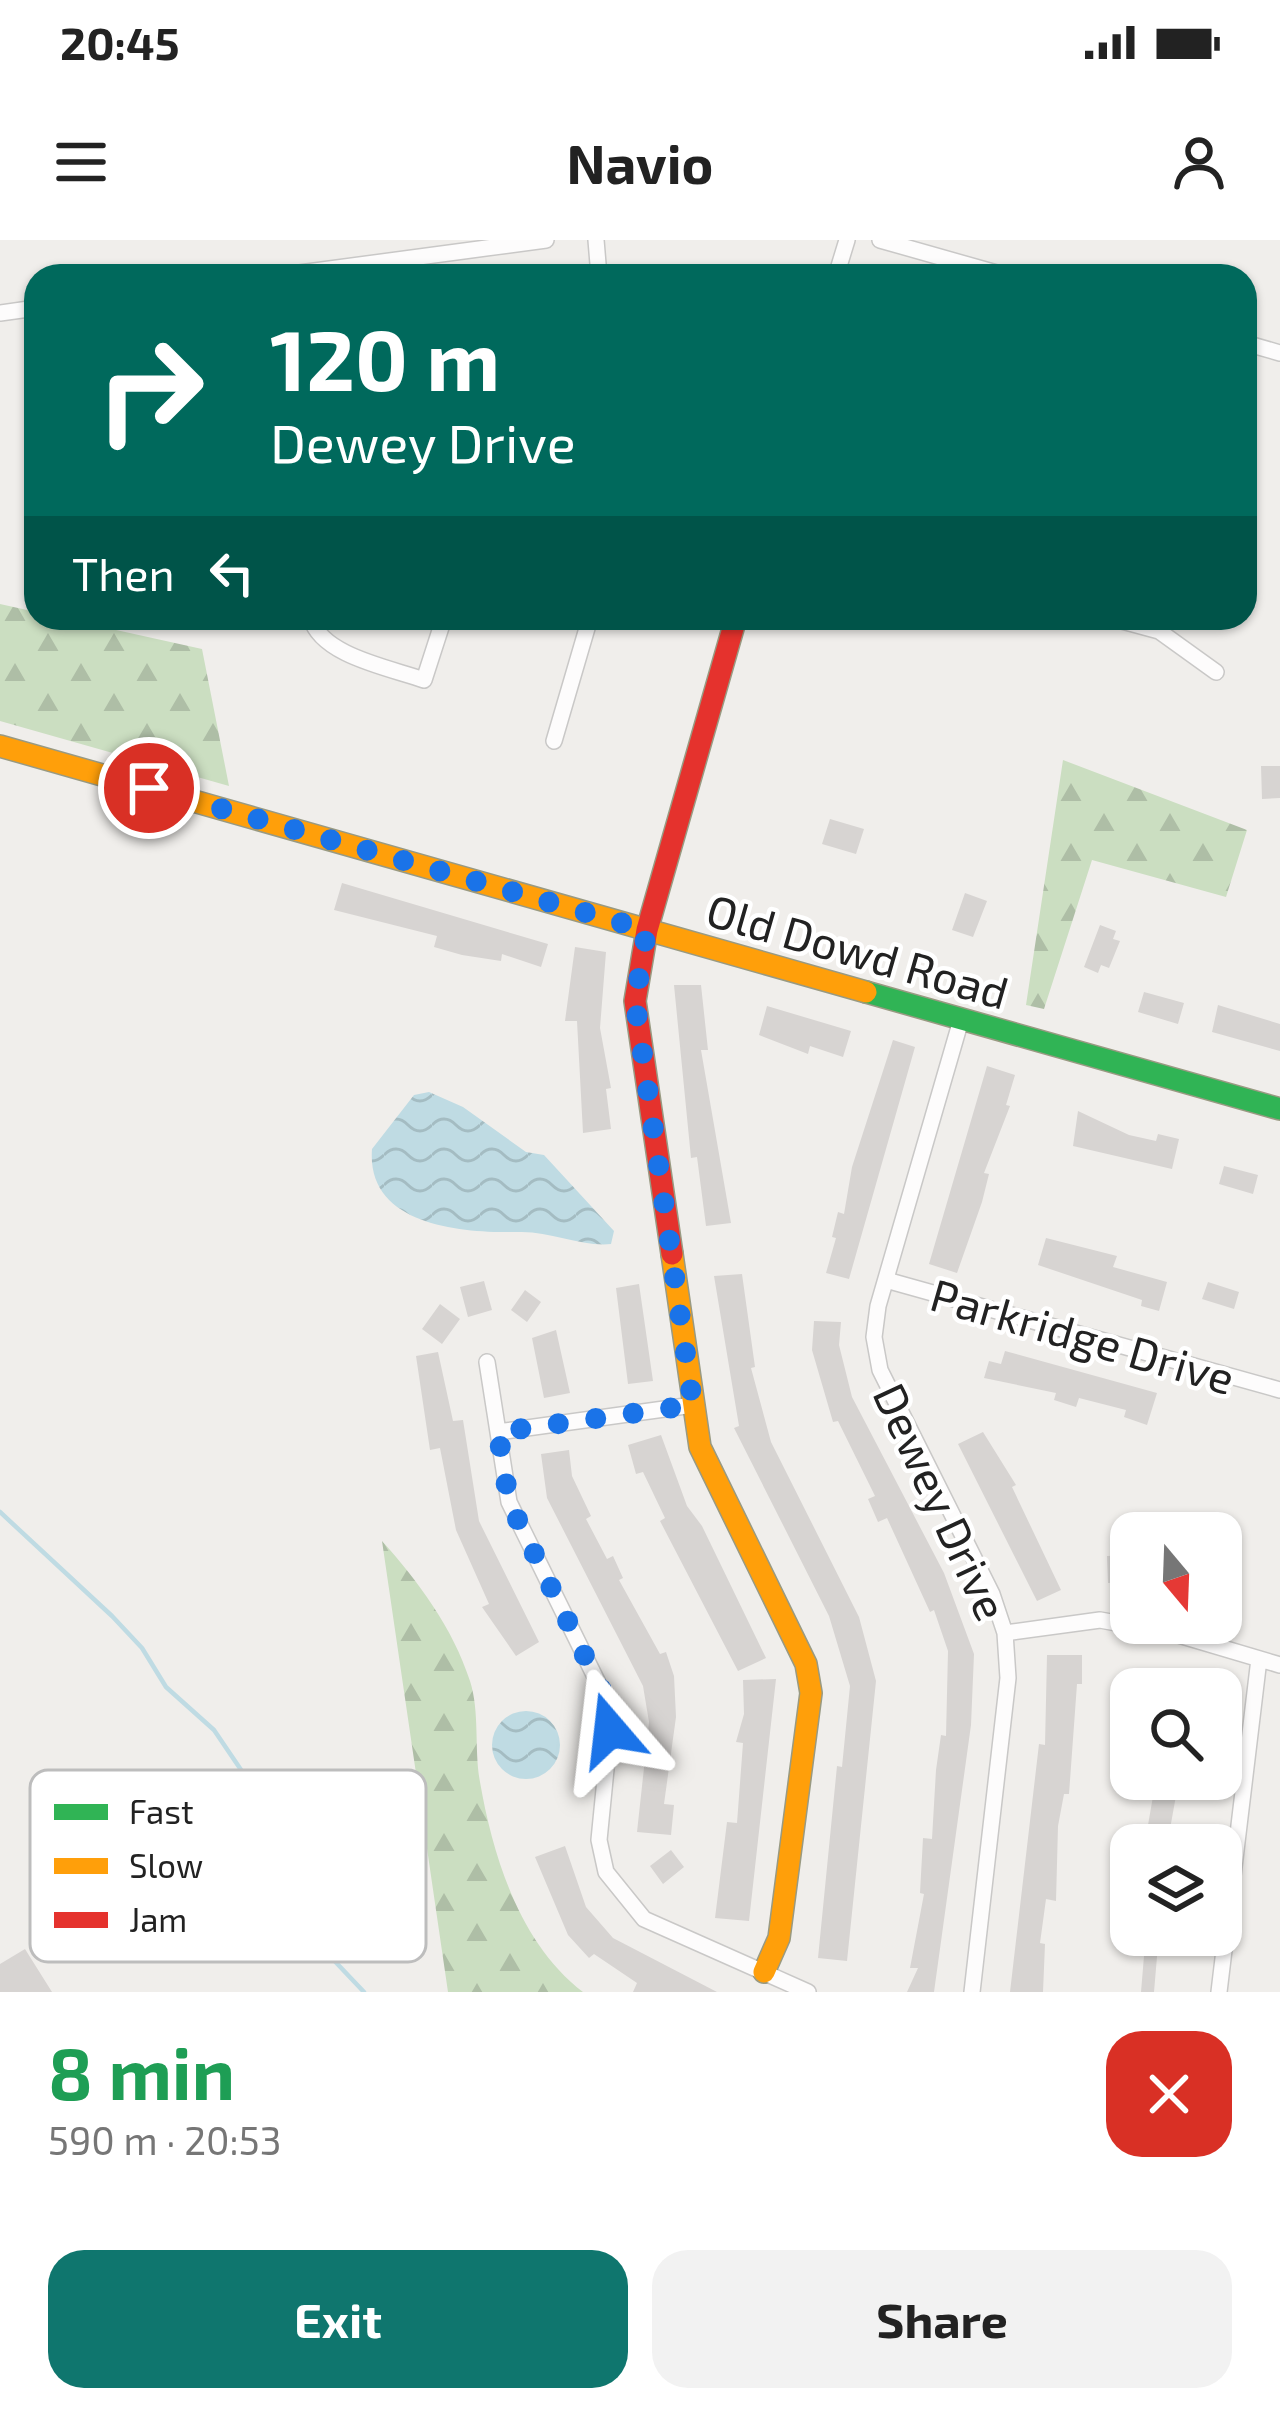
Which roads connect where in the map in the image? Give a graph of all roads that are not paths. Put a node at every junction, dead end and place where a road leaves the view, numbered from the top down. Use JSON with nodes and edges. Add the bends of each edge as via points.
{"nodes":[{"id":1,"x":546,"y":240,"type":"edge"},
{"id":2,"x":880,"y":240,"type":"edge"},
{"id":3,"x":392,"y":264,"type":"edge"},
{"id":4,"x":965,"y":264,"type":"edge"},
{"id":5,"x":315,"y":630,"type":"edge"},
{"id":6,"x":440,"y":630,"type":"edge"},
{"id":7,"x":586,"y":630,"type":"edge"},
{"id":8,"x":733,"y":630,"type":"edge"},
{"id":9,"x":1167,"y":630,"type":"edge"},
{"id":10,"x":1216,"y":672,"type":"dead end"},
{"id":11,"x":554,"y":741,"type":"dead end"},
{"id":12,"x":0,"y":746,"type":"edge"},
{"id":13,"x":647,"y":930,"type":"junction"},
{"id":14,"x":961,"y":1020,"type":"junction"},
{"id":15,"x":1280,"y":1109,"type":"edge"},
{"id":16,"x":886,"y":1280,"type":"junction"},
{"id":17,"x":487,"y":1362,"type":"dead end"},
{"id":18,"x":1280,"y":1390,"type":"edge"},
{"id":19,"x":693,"y":1405,"type":"junction"},
{"id":20,"x":498,"y":1432,"type":"junction"},
{"id":21,"x":1006,"y":1633,"type":"junction"},
{"id":22,"x":1259,"y":1659,"type":"junction"},
{"id":23,"x":1280,"y":1665,"type":"edge"},
{"id":24,"x":764,"y":1972,"type":"junction"},
{"id":25,"x":808,"y":1992,"type":"edge"},
{"id":26,"x":972,"y":1992,"type":"edge"},
{"id":27,"x":1219,"y":1992,"type":"edge"}],
"edges":[{"from":1,"to":3,"type":"street"},
{"from":2,"to":4,"type":"street"},
{"from":5,"to":6,"type":"street","via":[[340,649],[424,680]]},
{"from":7,"to":11,"type":"street"},
{"from":8,"to":13,"type":"street"},
{"from":9,"to":10,"type":"street"},
{"from":12,"to":13,"type":"street","name":"Old Dowd Road"},
{"from":13,"to":14,"type":"street","name":"Old Dowd Road"},
{"from":13,"to":19,"type":"street","via":[[635,1001]]},
{"from":14,"to":15,"type":"street","name":"Old Dowd Road"},
{"from":14,"to":16,"type":"street","name":"Dewey Drive"},
{"from":16,"to":18,"type":"street","name":"Parkridge Drive"},
{"from":16,"to":21,"type":"street","name":"Dewey Drive","via":[[874,1337],[880,1370]]},
{"from":17,"to":20,"type":"street"},
{"from":19,"to":20,"type":"street"},
{"from":19,"to":24,"type":"street","via":[[707,1467],[806,1664],[811,1693],[779,1938]]},
{"from":20,"to":24,"type":"street","via":[[509,1502],[602,1691],[610,1730],[599,1840],[606,1872],[644,1919]]},
{"from":21,"to":22,"type":"street","via":[[1100,1620]]},
{"from":21,"to":26,"type":"street","name":"Dewey Drive","via":[[1008,1678]]},
{"from":22,"to":23,"type":"street"},
{"from":22,"to":27,"type":"street"},
{"from":24,"to":25,"type":"street"}]}
